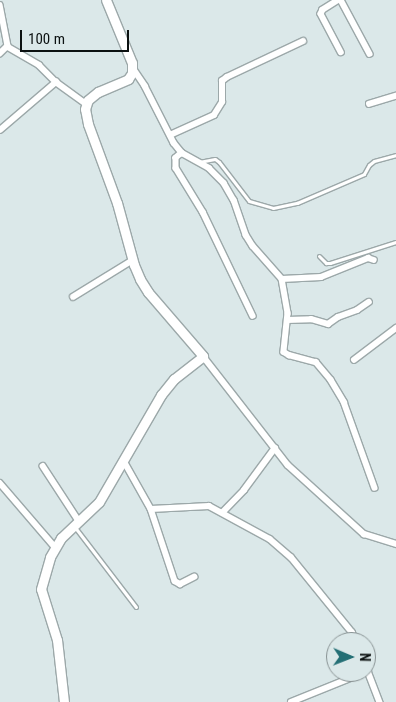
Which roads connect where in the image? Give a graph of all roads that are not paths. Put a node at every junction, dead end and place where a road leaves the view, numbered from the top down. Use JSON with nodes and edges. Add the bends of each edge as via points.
{"nodes":[{"id":1,"x":106,"y":0,"type":"edge"},
{"id":2,"x":340,"y":0,"type":"edge"},
{"id":3,"x":0,"y":5,"type":"edge"},
{"id":4,"x":303,"y":41,"type":"dead end"},
{"id":5,"x":8,"y":47,"type":"junction"},
{"id":6,"x":0,"y":52,"type":"edge"},
{"id":7,"x":340,"y":52,"type":"dead end"},
{"id":8,"x":370,"y":54,"type":"dead end"},
{"id":9,"x":132,"y":68,"type":"junction"},
{"id":10,"x":56,"y":82,"type":"junction"},
{"id":11,"x":396,"y":96,"type":"edge"},
{"id":12,"x":85,"y":102,"type":"junction"},
{"id":13,"x":369,"y":104,"type":"dead end"},
{"id":14,"x":0,"y":130,"type":"edge"},
{"id":15,"x":170,"y":135,"type":"junction"},
{"id":16,"x":182,"y":153,"type":"junction"},
{"id":17,"x":396,"y":155,"type":"edge"},
{"id":18,"x":199,"y":162,"type":"junction"},
{"id":19,"x":396,"y":242,"type":"edge"},
{"id":20,"x":319,"y":256,"type":"dead end"},
{"id":21,"x":132,"y":260,"type":"junction"},
{"id":22,"x":374,"y":260,"type":"dead end"},
{"id":23,"x":282,"y":279,"type":"junction"},
{"id":24,"x":73,"y":297,"type":"dead end"},
{"id":25,"x":369,"y":302,"type":"dead end"},
{"id":26,"x":253,"y":316,"type":"dead end"},
{"id":27,"x":287,"y":320,"type":"junction"},
{"id":28,"x":396,"y":328,"type":"edge"},
{"id":29,"x":203,"y":356,"type":"junction"},
{"id":30,"x":354,"y":360,"type":"dead end"},
{"id":31,"x":275,"y":448,"type":"junction"},
{"id":32,"x":124,"y":461,"type":"junction"},
{"id":33,"x":43,"y":466,"type":"dead end"},
{"id":34,"x":0,"y":483,"type":"edge"},
{"id":35,"x":375,"y":488,"type":"dead end"},
{"id":36,"x":151,"y":509,"type":"junction"},
{"id":37,"x":223,"y":512,"type":"junction"},
{"id":38,"x":76,"y":523,"type":"junction"},
{"id":39,"x":388,"y":542,"type":"junction"},
{"id":40,"x":396,"y":544,"type":"edge"},
{"id":41,"x":56,"y":547,"type":"junction"},
{"id":42,"x":396,"y":550,"type":"edge"},
{"id":43,"x":194,"y":578,"type":"dead end"},
{"id":44,"x":136,"y":607,"type":"dead end"},
{"id":45,"x":352,"y":632,"type":"edge"},
{"id":46,"x":337,"y":682,"type":"edge"},
{"id":47,"x":372,"y":682,"type":"edge"},
{"id":48,"x":64,"y":702,"type":"edge"},
{"id":49,"x":291,"y":702,"type":"edge"},
{"id":50,"x":380,"y":702,"type":"edge"}],
"edges":[{"from":1,"to":9,"type":"street"},
{"from":2,"to":7,"type":"street","via":[[321,14]]},
{"from":2,"to":8,"type":"street"},
{"from":3,"to":5,"type":"street"},
{"from":4,"to":15,"type":"street","via":[[227,77],[222,81],[222,102],[214,115]]},
{"from":5,"to":6,"type":"street"},
{"from":5,"to":10,"type":"street","via":[[40,65]]},
{"from":9,"to":12,"type":"street","via":[[128,80],[98,92]]},
{"from":9,"to":15,"type":"street"},
{"from":10,"to":12,"type":"street"},
{"from":10,"to":14,"type":"street"},
{"from":11,"to":13,"type":"street"},
{"from":12,"to":21,"type":"street","via":[[88,124],[117,203]]},
{"from":15,"to":16,"type":"street"},
{"from":16,"to":18,"type":"street"},
{"from":16,"to":26,"type":"street","via":[[176,158],[176,168],[203,212]]},
{"from":17,"to":18,"type":"lane","via":[[374,161],[364,174],[296,202],[272,208],[261,206],[242,195],[215,159]]},
{"from":18,"to":23,"type":"street","via":[[224,183],[234,200],[246,235]]},
{"from":19,"to":20,"type":"lane","via":[[330,263]]},
{"from":21,"to":24,"type":"street"},
{"from":21,"to":29,"type":"street","via":[[148,292]]},
{"from":22,"to":23,"type":"street","via":[[368,258],[321,277]]},
{"from":23,"to":27,"type":"street"},
{"from":25,"to":27,"type":"street","via":[[328,324],[311,319]]},
{"from":27,"to":35,"type":"street","via":[[284,352],[312,360],[328,376],[344,402]]},
{"from":28,"to":30,"type":"street"},
{"from":29,"to":31,"type":"street"},
{"from":29,"to":32,"type":"street","via":[[174,379],[161,395]]},
{"from":31,"to":37,"type":"street"},
{"from":31,"to":39,"type":"street","via":[[288,465],[356,528],[370,537]]},
{"from":32,"to":36,"type":"street"},
{"from":32,"to":38,"type":"street","via":[[99,502]]},
{"from":33,"to":38,"type":"street"},
{"from":34,"to":41,"type":"street"},
{"from":36,"to":37,"type":"street","via":[[203,505]]},
{"from":36,"to":43,"type":"street","via":[[176,581],[180,584]]},
{"from":37,"to":45,"type":"street","via":[[270,539],[291,556]]},
{"from":38,"to":41,"type":"street"},
{"from":38,"to":44,"type":"lane"},
{"from":39,"to":40,"type":"street"},
{"from":39,"to":42,"type":"street"},
{"from":41,"to":48,"type":"street","via":[[41,589],[57,640]]},
{"from":46,"to":49,"type":"street"},
{"from":47,"to":50,"type":"street"}]}
